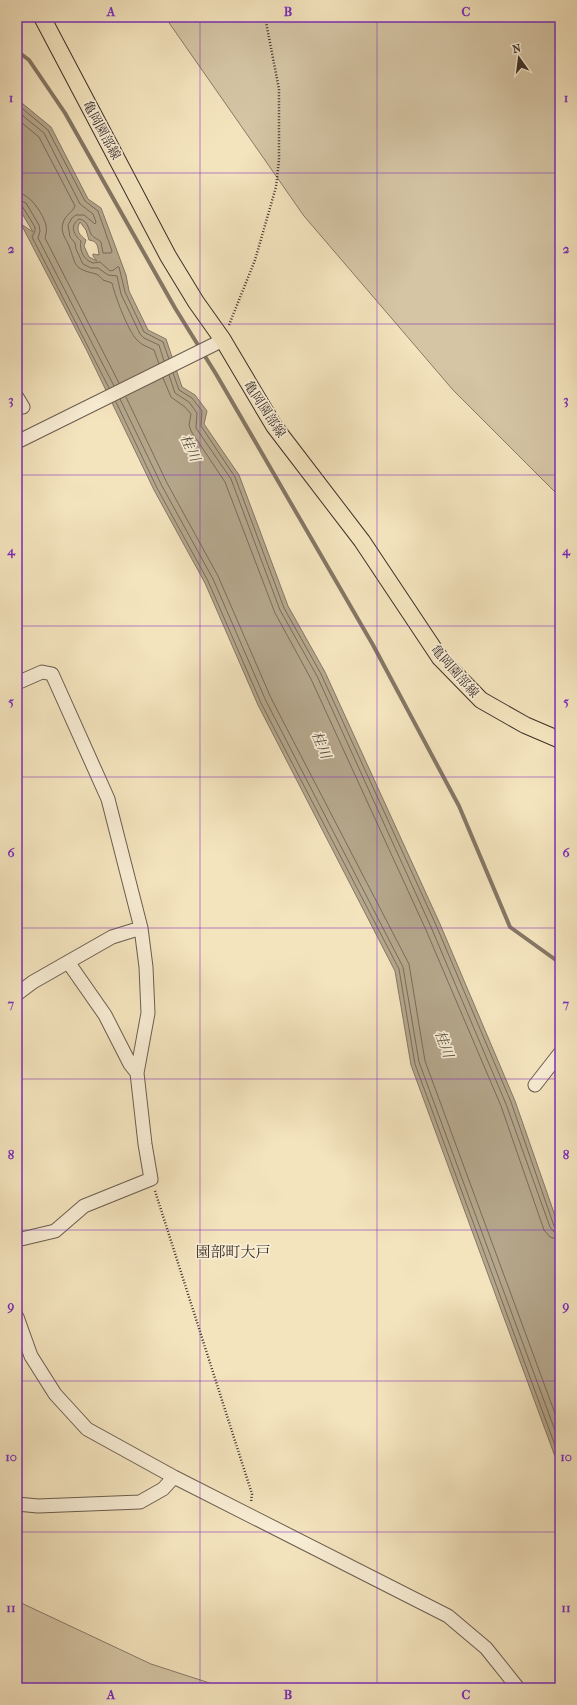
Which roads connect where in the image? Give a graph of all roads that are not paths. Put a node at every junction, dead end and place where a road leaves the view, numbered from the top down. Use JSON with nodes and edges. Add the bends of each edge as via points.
{"nodes":[{"id":1,"x":42,"y":17,"type":"edge"},
{"id":2,"x":219,"y":341,"type":"junction"},
{"id":3,"x":18,"y":442,"type":"edge"},
{"id":4,"x":17,"y":683,"type":"edge"},
{"id":5,"x":560,"y":740,"type":"edge"},
{"id":6,"x":141,"y":928,"type":"junction"},
{"id":7,"x":68,"y":962,"type":"junction"},
{"id":8,"x":17,"y":994,"type":"edge"},
{"id":9,"x":560,"y":1053,"type":"edge"},
{"id":10,"x":137,"y":1073,"type":"junction"},
{"id":11,"x":535,"y":1085,"type":"dead end"},
{"id":12,"x":17,"y":1240,"type":"edge"},
{"id":13,"x":17,"y":1316,"type":"edge"},
{"id":14,"x":174,"y":1477,"type":"junction"},
{"id":15,"x":17,"y":1504,"type":"edge"},
{"id":16,"x":518,"y":1688,"type":"edge"}],
"edges":[{"from":1,"to":2,"type":"main road","name":"亀岡園部線","via":[[168,256]]},
{"from":2,"to":3,"type":"street"},
{"from":2,"to":5,"type":"main road","name":"亀岡園部線","via":[[274,426],[362,541],[440,658],[481,700],[525,725]]},
{"from":4,"to":6,"type":"street","via":[[42,672],[52,674],[108,799]]},
{"from":6,"to":7,"type":"street","via":[[112,937]]},
{"from":6,"to":10,"type":"street","via":[[148,1014]]},
{"from":7,"to":8,"type":"street"},
{"from":7,"to":10,"type":"street","via":[[105,1015]]},
{"from":9,"to":11,"type":"street"},
{"from":10,"to":12,"type":"street","via":[[151,1179],[84,1206],[56,1230]]},
{"from":13,"to":14,"type":"street","via":[[31,1356],[55,1394],[86,1429]]},
{"from":14,"to":15,"type":"street","via":[[163,1489],[140,1502],[38,1506]]},
{"from":14,"to":16,"type":"street","via":[[448,1616],[486,1648]]}]}
